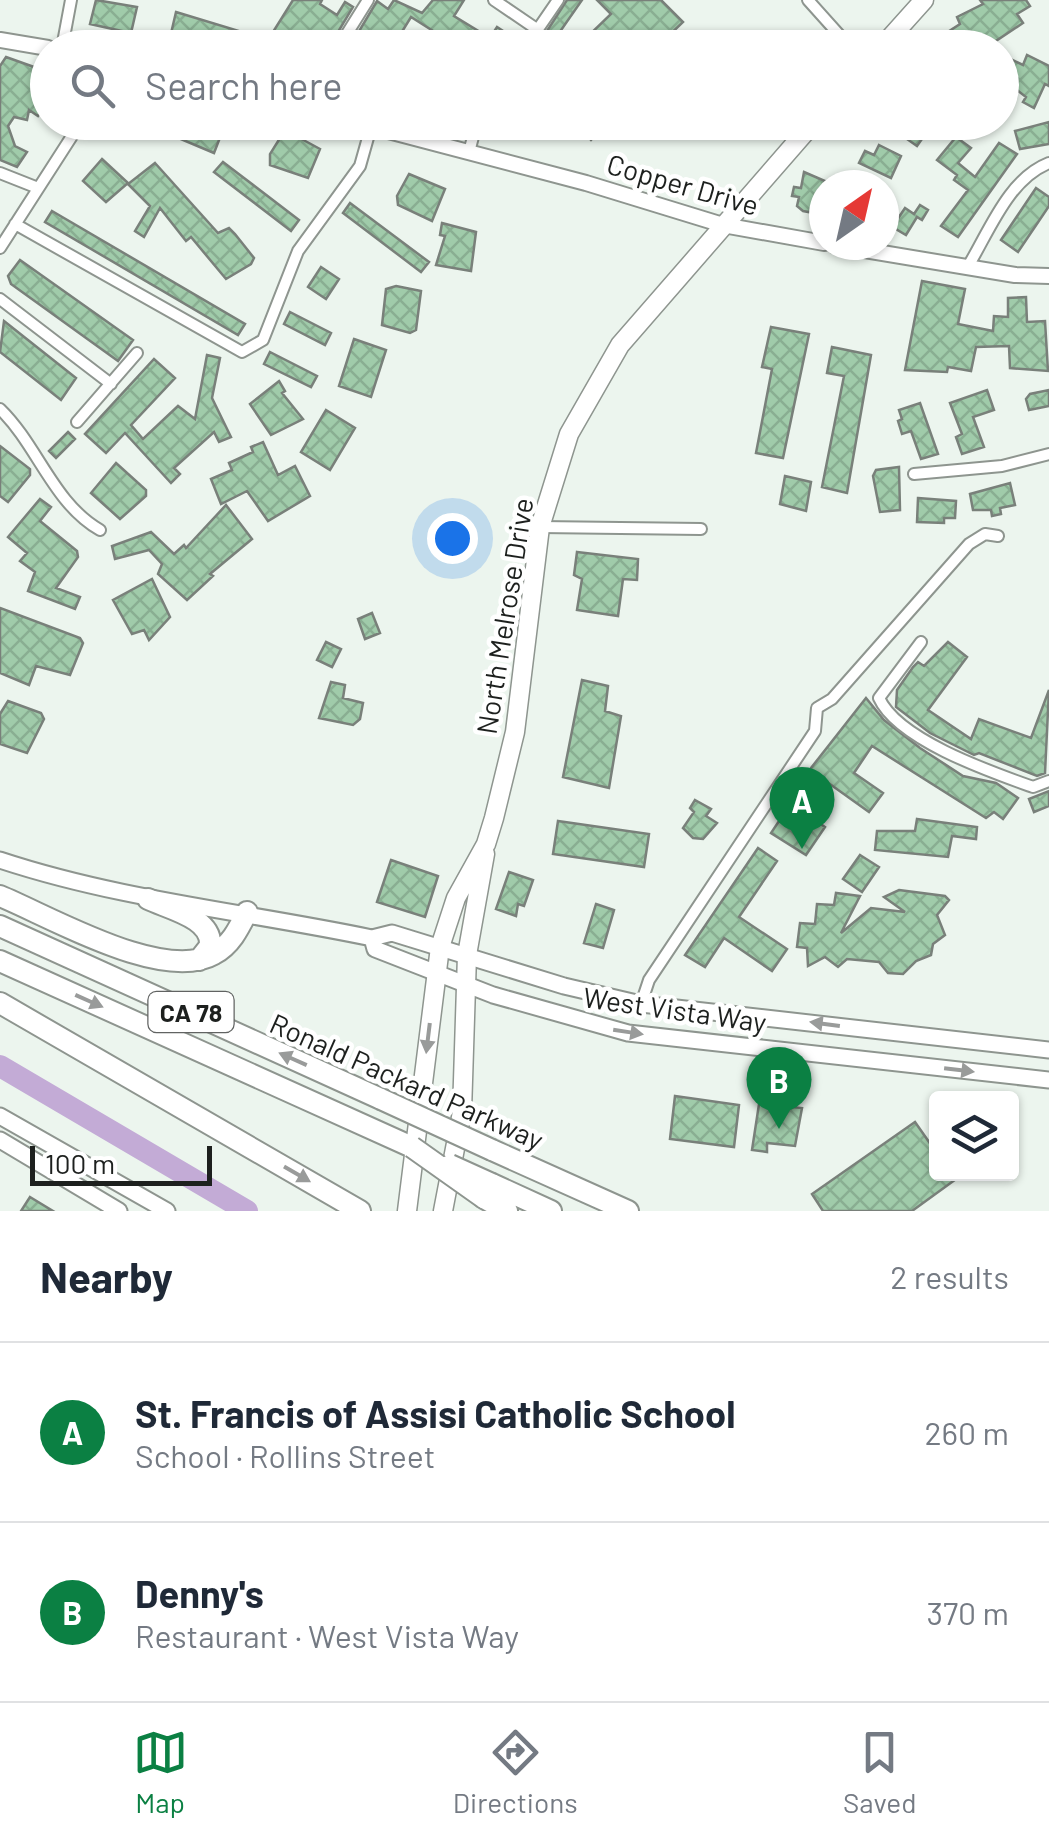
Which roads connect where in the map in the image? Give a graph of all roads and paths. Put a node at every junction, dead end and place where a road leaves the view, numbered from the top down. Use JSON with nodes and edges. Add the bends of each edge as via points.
{"nodes":[{"id":1,"x":70,"y":0,"type":"edge"},
{"id":2,"x":368,"y":0,"type":"edge"},
{"id":3,"x":494,"y":0,"type":"edge"},
{"id":4,"x":558,"y":0,"type":"edge"},
{"id":5,"x":808,"y":0,"type":"edge"},
{"id":6,"x":924,"y":0,"type":"edge"},
{"id":7,"x":65,"y":30,"type":"edge"},
{"id":8,"x":349,"y":30,"type":"edge"},
{"id":9,"x":538,"y":30,"type":"joint"},
{"id":10,"x":836,"y":30,"type":"edge"},
{"id":11,"x":897,"y":30,"type":"edge"},
{"id":12,"x":0,"y":40,"type":"edge"},
{"id":13,"x":30,"y":45,"type":"edge"},
{"id":14,"x":69,"y":140,"type":"edge"},
{"id":15,"x":367,"y":140,"type":"edge"},
{"id":16,"x":422,"y":140,"type":"edge"},
{"id":17,"x":472,"y":140,"type":"edge"},
{"id":18,"x":798,"y":140,"type":"edge"},
{"id":19,"x":469,"y":152,"type":"junction"},
{"id":20,"x":1049,"y":163,"type":"edge"},
{"id":21,"x":0,"y":173,"type":"edge"},
{"id":22,"x":38,"y":188,"type":"junction"},
{"id":23,"x":15,"y":224,"type":"junction"},
{"id":24,"x":723,"y":224,"type":"junction"},
{"id":25,"x":809,"y":240,"type":"edge"},
{"id":26,"x":0,"y":248,"type":"edge"},
{"id":27,"x":899,"y":256,"type":"edge"},
{"id":28,"x":967,"y":268,"type":"junction"},
{"id":29,"x":1049,"y":276,"type":"edge"},
{"id":30,"x":0,"y":299,"type":"edge"},
{"id":31,"x":137,"y":353,"type":"dead end"},
{"id":32,"x":110,"y":384,"type":"junction"},
{"id":33,"x":0,"y":409,"type":"edge"},
{"id":34,"x":77,"y":422,"type":"dead end"},
{"id":35,"x":1049,"y":454,"type":"edge"},
{"id":36,"x":914,"y":474,"type":"dead end"},
{"id":37,"x":540,"y":527,"type":"junction"},
{"id":38,"x":701,"y":529,"type":"dead end"},
{"id":39,"x":100,"y":530,"type":"dead end"},
{"id":40,"x":998,"y":536,"type":"dead end"},
{"id":41,"x":921,"y":642,"type":"dead end"},
{"id":42,"x":1049,"y":781,"type":"edge"},
{"id":43,"x":486,"y":844,"type":"junction"},
{"id":44,"x":0,"y":860,"type":"edge"},
{"id":45,"x":0,"y":896,"type":"edge"},
{"id":46,"x":148,"y":899,"type":"junction"},
{"id":47,"x":248,"y":912,"type":"junction"},
{"id":48,"x":0,"y":926,"type":"edge"},
{"id":49,"x":372,"y":938,"type":"junction"},
{"id":50,"x":440,"y":947,"type":"junction"},
{"id":51,"x":467,"y":954,"type":"junction"},
{"id":52,"x":199,"y":960,"type":"junction"},
{"id":53,"x":0,"y":961,"type":"edge"},
{"id":54,"x":436,"y":972,"type":"junction"},
{"id":55,"x":467,"y":986,"type":"junction"},
{"id":56,"x":0,"y":1002,"type":"edge"},
{"id":57,"x":641,"y":1004,"type":"junction"},
{"id":58,"x":1049,"y":1050,"type":"edge"},
{"id":59,"x":1049,"y":1080,"type":"edge"},
{"id":60,"x":0,"y":1116,"type":"edge"},
{"id":61,"x":0,"y":1140,"type":"edge"},
{"id":62,"x":559,"y":1180,"type":"junction"},
{"id":63,"x":488,"y":1191,"type":"junction"},
{"id":64,"x":119,"y":1211,"type":"edge"},
{"id":65,"x":167,"y":1211,"type":"edge"},
{"id":66,"x":360,"y":1211,"type":"edge"},
{"id":67,"x":407,"y":1211,"type":"edge"},
{"id":68,"x":443,"y":1211,"type":"edge"},
{"id":69,"x":507,"y":1211,"type":"edge"},
{"id":70,"x":551,"y":1211,"type":"edge"},
{"id":71,"x":628,"y":1211,"type":"edge"},
{"id":72,"x":649,"y":1211,"type":"edge"}],
"edges":[{"from":1,"to":7,"type":"street"},
{"from":2,"to":8,"type":"street"},
{"from":3,"to":9,"type":"street"},
{"from":4,"to":9,"type":"street"},
{"from":5,"to":10,"type":"street"},
{"from":6,"to":11,"type":"main road"},
{"from":12,"to":13,"type":"street"},
{"from":14,"to":22,"type":"street"},
{"from":15,"to":23,"type":"street","via":[[360,166],[298,251],[263,340],[242,352]]},
{"from":16,"to":19,"type":"street","name":"Copper Drive"},
{"from":17,"to":19,"type":"street"},
{"from":18,"to":24,"type":"main road","name":"North Melrose Drive"},
{"from":19,"to":24,"type":"street","name":"Copper Drive"},
{"from":20,"to":28,"type":"street","via":[[1015,188]]},
{"from":21,"to":22,"type":"street"},
{"from":22,"to":23,"type":"street"},
{"from":23,"to":26,"type":"street"},
{"from":24,"to":25,"type":"street","name":"Copper Drive"},
{"from":24,"to":37,"type":"main road","name":"North Melrose Drive","via":[[601,373],[569,434]]},
{"from":27,"to":28,"type":"street"},
{"from":28,"to":29,"type":"street"},
{"from":30,"to":32,"type":"street"},
{"from":31,"to":32,"type":"street"},
{"from":32,"to":34,"type":"street"},
{"from":33,"to":39,"type":"street","via":[[22,430],[62,498]]},
{"from":35,"to":36,"type":"street"},
{"from":37,"to":38,"type":"street"},
{"from":37,"to":43,"type":"main road","name":"North Melrose Drive","via":[[515,732]]},
{"from":40,"to":57,"type":"street","via":[[985,534],[968,544],[817,708],[815,731],[649,980]]},
{"from":41,"to":42,"type":"street","via":[[878,698],[885,712],[958,760],[1033,787]]},
{"from":43,"to":50,"type":"main road","name":"North Melrose Drive","via":[[456,898]]},
{"from":43,"to":51,"type":"main road","name":"North Melrose Drive"},
{"from":44,"to":46,"type":"main road","name":"West Vista Way"},
{"from":45,"to":52,"type":"highway","via":[[142,955]]},
{"from":46,"to":47,"type":"main road","name":"West Vista Way"},
{"from":46,"to":52,"type":"highway","via":[[208,931],[210,946]]},
{"from":47,"to":49,"type":"main road","name":"West Vista Way"},
{"from":47,"to":52,"type":"highway","via":[[228,945]]},
{"from":62,"to":48,"type":"highway","name":"Ronald Packard Parkway","number":"CA 78","one_way":true,"bridge":true},
{"from":49,"to":50,"type":"main road","name":"West Vista Way","via":[[392,933]]},
{"from":49,"to":54,"type":"main road","name":"West Vista Way","via":[[376,948]]},
{"from":50,"to":51,"type":"main road","name":"West Vista Way"},
{"from":50,"to":54,"type":"main road","name":"North Melrose Drive"},
{"from":51,"to":55,"type":"main road","name":"North Melrose Drive"},
{"from":51,"to":57,"type":"main road","name":"West Vista Way"},
{"from":53,"to":63,"type":"highway","name":"Ronald Packard Parkway","number":"CA 78","one_way":true,"bridge":true,"via":[[412,1148]]},
{"from":54,"to":55,"type":"main road","name":"West Vista Way"},
{"from":54,"to":67,"type":"main road","name":"North Melrose Drive","one_way":true},
{"from":55,"to":59,"type":"main road","name":"West Vista Way","one_way":true,"via":[[628,1032]]},
{"from":55,"to":68,"type":"main road","name":"North Melrose Drive","via":[[466,1072]]},
{"from":56,"to":66,"type":"highway","one_way":true},
{"from":58,"to":57,"type":"main road","name":"West Vista Way","one_way":true},
{"from":60,"to":65,"type":"main road"},
{"from":61,"to":64,"type":"main road"},
{"from":62,"to":71,"type":"highway","name":"Ronald Packard Parkway","number":"CA 78"},
{"from":62,"to":72,"type":"highway"},
{"from":63,"to":69,"type":"highway"},
{"from":63,"to":70,"type":"highway"}]}
